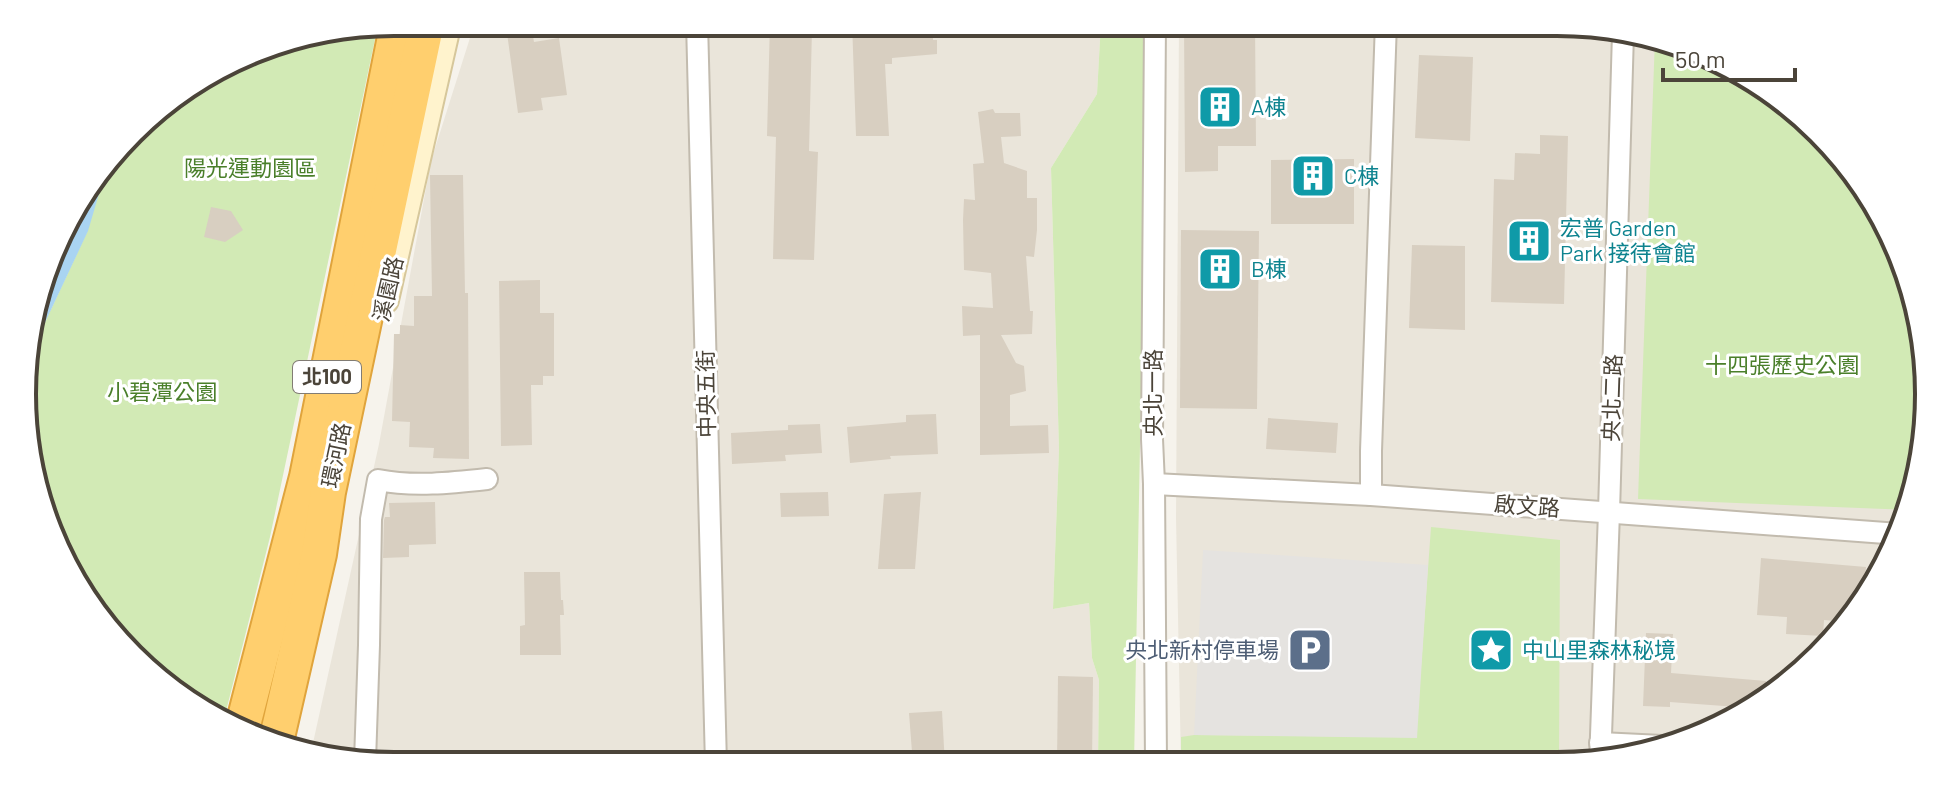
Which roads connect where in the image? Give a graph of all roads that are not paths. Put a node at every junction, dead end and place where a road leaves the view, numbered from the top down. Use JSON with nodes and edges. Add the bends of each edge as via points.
{"nodes":[{"id":1,"x":395,"y":36,"type":"edge"},
{"id":2,"x":424,"y":36,"type":"edge"},
{"id":3,"x":445,"y":36,"type":"edge"},
{"id":4,"x":697,"y":36,"type":"edge"},
{"id":5,"x":1155,"y":36,"type":"edge"},
{"id":6,"x":1386,"y":36,"type":"edge"},
{"id":7,"x":1623,"y":42,"type":"edge"},
{"id":8,"x":487,"y":479,"type":"dead end"},
{"id":9,"x":1154,"y":484,"type":"junction"},
{"id":10,"x":1371,"y":495,"type":"junction"},
{"id":11,"x":1609,"y":512,"type":"junction"},
{"id":12,"x":1887,"y":533,"type":"edge"},
{"id":13,"x":319,"y":554,"type":"junction"},
{"id":14,"x":305,"y":615,"type":"junction"},
{"id":15,"x":245,"y":719,"type":"edge"},
{"id":16,"x":272,"y":731,"type":"edge"},
{"id":17,"x":278,"y":733,"type":"edge"},
{"id":18,"x":1600,"y":749,"type":"edge"},
{"id":19,"x":365,"y":751,"type":"edge"},
{"id":20,"x":716,"y":752,"type":"edge"},
{"id":21,"x":1156,"y":752,"type":"edge"}],
"edges":[{"from":1,"to":15,"type":"highway","name":"環河路","number":"北100","via":[[307,477]]},
{"from":2,"to":13,"type":"highway","name":"環河路","number":"北100"},
{"from":3,"to":13,"type":"street","name":"溪園路","via":[[343,495]]},
{"from":4,"to":20,"type":"street","name":"中央五街"},
{"from":5,"to":9,"type":"street","name":"央北一路"},
{"from":6,"to":10,"type":"street"},
{"from":7,"to":11,"type":"street","name":"央北二路"},
{"from":8,"to":19,"type":"street","via":[[378,480],[371,519]]},
{"from":9,"to":10,"type":"street","name":"啟文路"},
{"from":9,"to":21,"type":"street","name":"央北一路"},
{"from":10,"to":11,"type":"street","name":"啟文路"},
{"from":11,"to":12,"type":"street","name":"啟文路"},
{"from":11,"to":18,"type":"street","name":"央北二路"},
{"from":13,"to":14,"type":"highway","name":"環河路","number":"北100"},
{"from":14,"to":16,"type":"highway"},
{"from":14,"to":17,"type":"highway","name":"環河路","number":"北100"}]}
